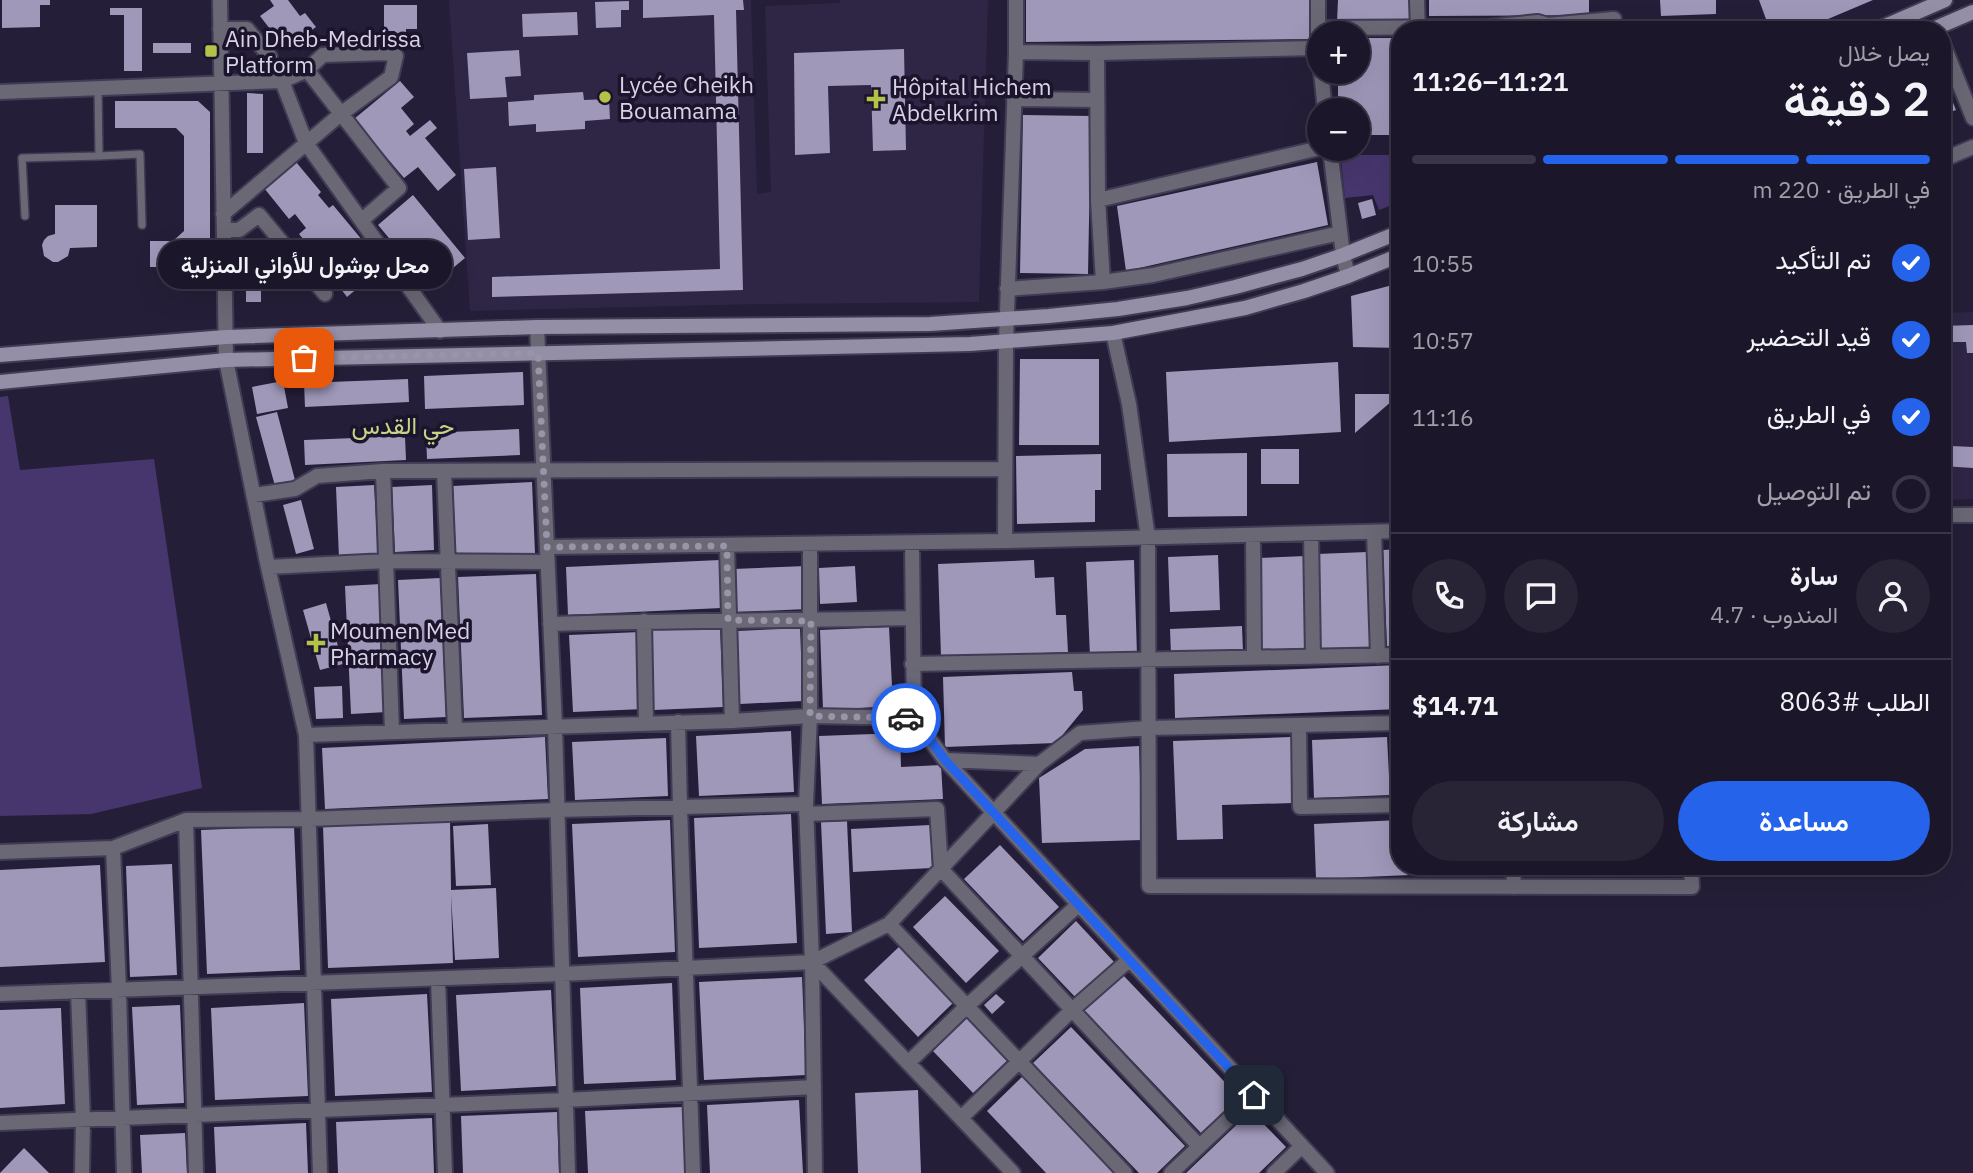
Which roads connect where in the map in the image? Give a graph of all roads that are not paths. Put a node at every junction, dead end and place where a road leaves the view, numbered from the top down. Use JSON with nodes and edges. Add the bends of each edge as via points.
{"nodes":[{"id":1,"x":220,"y":0,"type":"edge"},
{"id":2,"x":1016,"y":0,"type":"edge"},
{"id":3,"x":1318,"y":0,"type":"edge"},
{"id":4,"x":1417,"y":0,"type":"edge"},
{"id":5,"x":1945,"y":0,"type":"edge"},
{"id":6,"x":1973,"y":12,"type":"edge"},
{"id":7,"x":1614,"y":19,"type":"dead end"},
{"id":8,"x":1318,"y":21,"type":"edge"},
{"id":9,"x":1418,"y":21,"type":"edge"},
{"id":10,"x":1592,"y":21,"type":"edge"},
{"id":11,"x":1897,"y":21,"type":"edge"},
{"id":12,"x":1951,"y":24,"type":"edge"},
{"id":13,"x":1370,"y":28,"type":"edge"},
{"id":14,"x":1391,"y":28,"type":"edge"},
{"id":15,"x":220,"y":29,"type":"junction"},
{"id":16,"x":1016,"y":52,"type":"junction"},
{"id":17,"x":1097,"y":53,"type":"junction"},
{"id":18,"x":1307,"y":56,"type":"edge"},
{"id":19,"x":270,"y":57,"type":"dead end"},
{"id":20,"x":1951,"y":65,"type":"edge"},
{"id":21,"x":306,"y":70,"type":"junction"},
{"id":22,"x":282,"y":81,"type":"junction"},
{"id":23,"x":221,"y":84,"type":"junction"},
{"id":24,"x":98,"y":88,"type":"junction"},
{"id":25,"x":0,"y":92,"type":"edge"},
{"id":26,"x":1014,"y":99,"type":"junction"},
{"id":27,"x":1097,"y":100,"type":"junction"},
{"id":28,"x":342,"y":113,"type":"junction"},
{"id":29,"x":1973,"y":118,"type":"edge"},
{"id":30,"x":306,"y":143,"type":"junction"},
{"id":31,"x":1973,"y":148,"type":"edge"},
{"id":32,"x":1307,"y":151,"type":"edge"},
{"id":33,"x":99,"y":156,"type":"junction"},
{"id":34,"x":1951,"y":157,"type":"edge"},
{"id":35,"x":1331,"y":161,"type":"edge"},
{"id":36,"x":1098,"y":200,"type":"junction"},
{"id":37,"x":223,"y":214,"type":"junction"},
{"id":38,"x":25,"y":216,"type":"dead end"},
{"id":39,"x":362,"y":220,"type":"junction"},
{"id":40,"x":142,"y":225,"type":"dead end"},
{"id":41,"x":224,"y":230,"type":"junction"},
{"id":42,"x":1340,"y":233,"type":"junction"},
{"id":43,"x":1391,"y":236,"type":"edge"},
{"id":44,"x":1343,"y":255,"type":"junction"},
{"id":45,"x":1391,"y":259,"type":"edge"},
{"id":46,"x":1348,"y":276,"type":"junction"},
{"id":47,"x":1103,"y":282,"type":"junction"},
{"id":48,"x":1007,"y":289,"type":"junction"},
{"id":49,"x":325,"y":294,"type":"dead end"},
{"id":50,"x":1006,"y":319,"type":"junction"},
{"id":51,"x":537,"y":327,"type":"junction"},
{"id":52,"x":440,"y":331,"type":"junction"},
{"id":53,"x":1113,"y":333,"type":"junction"},
{"id":54,"x":226,"y":338,"type":"junction"},
{"id":55,"x":1006,"y":342,"type":"junction"},
{"id":56,"x":538,"y":353,"type":"junction"},
{"id":57,"x":0,"y":355,"type":"edge"},
{"id":58,"x":226,"y":360,"type":"junction"},
{"id":59,"x":0,"y":382,"type":"edge"},
{"id":60,"x":1006,"y":469,"type":"junction"},
{"id":61,"x":383,"y":471,"type":"junction"},
{"id":62,"x":444,"y":472,"type":"junction"},
{"id":63,"x":543,"y":472,"type":"junction"},
{"id":64,"x":254,"y":495,"type":"junction"},
{"id":65,"x":1951,"y":515,"type":"edge"},
{"id":66,"x":1973,"y":515,"type":"edge"},
{"id":67,"x":1391,"y":531,"type":"edge"},
{"id":68,"x":1374,"y":532,"type":"junction"},
{"id":69,"x":1311,"y":534,"type":"junction"},
{"id":70,"x":1253,"y":535,"type":"junction"},
{"id":71,"x":1148,"y":538,"type":"junction"},
{"id":72,"x":1005,"y":541,"type":"junction"},
{"id":73,"x":912,"y":542,"type":"junction"},
{"id":74,"x":810,"y":544,"type":"junction"},
{"id":75,"x":727,"y":546,"type":"junction"},
{"id":76,"x":547,"y":555,"type":"junction"},
{"id":77,"x":386,"y":561,"type":"junction"},
{"id":78,"x":448,"y":561,"type":"junction"},
{"id":79,"x":268,"y":567,"type":"junction"},
{"id":80,"x":912,"y":618,"type":"junction"},
{"id":81,"x":728,"y":620,"type":"junction"},
{"id":82,"x":645,"y":621,"type":"junction"},
{"id":83,"x":811,"y":621,"type":"junction"},
{"id":84,"x":550,"y":624,"type":"junction"},
{"id":85,"x":1391,"y":655,"type":"edge"},
{"id":86,"x":1378,"y":656,"type":"junction"},
{"id":87,"x":1313,"y":657,"type":"junction"},
{"id":88,"x":1254,"y":658,"type":"junction"},
{"id":89,"x":1148,"y":661,"type":"junction"},
{"id":90,"x":912,"y":664,"type":"junction"},
{"id":91,"x":810,"y":716,"type":"junction"},
{"id":92,"x":914,"y":718,"type":"junction"},
{"id":93,"x":732,"y":721,"type":"junction"},
{"id":94,"x":678,"y":722,"type":"junction"},
{"id":95,"x":646,"y":723,"type":"junction"},
{"id":96,"x":1391,"y":723,"type":"edge"},
{"id":97,"x":1299,"y":725,"type":"junction"},
{"id":98,"x":555,"y":726,"type":"junction"},
{"id":99,"x":1148,"y":728,"type":"junction"},
{"id":100,"x":455,"y":729,"type":"junction"},
{"id":101,"x":392,"y":732,"type":"junction"},
{"id":102,"x":306,"y":734,"type":"junction"},
{"id":103,"x":945,"y":760,"type":"junction"},
{"id":104,"x":1039,"y":764,"type":"junction"},
{"id":105,"x":1391,"y":804,"type":"edge"},
{"id":106,"x":680,"y":807,"type":"junction"},
{"id":107,"x":806,"y":809,"type":"junction"},
{"id":108,"x":556,"y":810,"type":"junction"},
{"id":109,"x":993,"y":813,"type":"junction"},
{"id":110,"x":308,"y":819,"type":"junction"},
{"id":111,"x":186,"y":821,"type":"junction"},
{"id":112,"x":113,"y":848,"type":"junction"},
{"id":113,"x":0,"y":852,"type":"edge"},
{"id":114,"x":941,"y":869,"type":"junction"},
{"id":115,"x":1513,"y":875,"type":"edge"},
{"id":116,"x":1691,"y":875,"type":"edge"},
{"id":117,"x":1514,"y":887,"type":"junction"},
{"id":118,"x":1078,"y":905,"type":"junction"},
{"id":119,"x":889,"y":924,"type":"junction"},
{"id":120,"x":1022,"y":956,"type":"junction"},
{"id":121,"x":1129,"y":960,"type":"junction"},
{"id":122,"x":812,"y":962,"type":"junction"},
{"id":123,"x":686,"y":968,"type":"junction"},
{"id":124,"x":562,"y":974,"type":"junction"},
{"id":125,"x":438,"y":979,"type":"junction"},
{"id":126,"x":313,"y":983,"type":"junction"},
{"id":127,"x":190,"y":987,"type":"junction"},
{"id":128,"x":119,"y":990,"type":"junction"},
{"id":129,"x":78,"y":992,"type":"junction"},
{"id":130,"x":0,"y":994,"type":"edge"},
{"id":131,"x":967,"y":1006,"type":"junction"},
{"id":132,"x":1072,"y":1010,"type":"junction"},
{"id":133,"x":1019,"y":1061,"type":"junction"},
{"id":134,"x":908,"y":1063,"type":"junction"},
{"id":135,"x":814,"y":1087,"type":"junction"},
{"id":136,"x":690,"y":1093,"type":"junction"},
{"id":137,"x":1254,"y":1095,"type":"junction"},
{"id":138,"x":566,"y":1100,"type":"junction"},
{"id":139,"x":442,"y":1105,"type":"junction"},
{"id":140,"x":317,"y":1110,"type":"junction"},
{"id":141,"x":193,"y":1116,"type":"junction"},
{"id":142,"x":122,"y":1118,"type":"junction"},
{"id":143,"x":961,"y":1118,"type":"junction"},
{"id":144,"x":83,"y":1119,"type":"junction"},
{"id":145,"x":0,"y":1123,"type":"edge"},
{"id":146,"x":1199,"y":1146,"type":"junction"},
{"id":147,"x":1302,"y":1146,"type":"junction"},
{"id":148,"x":82,"y":1173,"type":"edge"},
{"id":149,"x":124,"y":1173,"type":"edge"},
{"id":150,"x":196,"y":1173,"type":"edge"},
{"id":151,"x":320,"y":1173,"type":"edge"},
{"id":152,"x":445,"y":1173,"type":"edge"},
{"id":153,"x":569,"y":1173,"type":"edge"},
{"id":154,"x":693,"y":1173,"type":"edge"},
{"id":155,"x":815,"y":1173,"type":"edge"},
{"id":156,"x":1013,"y":1173,"type":"edge"},
{"id":157,"x":1125,"y":1173,"type":"edge"},
{"id":158,"x":1171,"y":1173,"type":"edge"},
{"id":159,"x":1275,"y":1173,"type":"edge"},
{"id":160,"x":1326,"y":1173,"type":"edge"}],
"edges":[{"from":1,"to":15,"type":"street"},
{"from":2,"to":16,"type":"street"},
{"from":3,"to":8,"type":"street"},
{"from":4,"to":9,"type":"street"},
{"from":5,"to":11,"type":"main road"},
{"from":6,"to":12,"type":"main road"},
{"from":7,"to":10,"type":"street"},
{"from":13,"to":14,"type":"street"},
{"from":15,"to":19,"type":"street","via":[[247,29]]},
{"from":15,"to":23,"type":"street"},
{"from":16,"to":17,"type":"street"},
{"from":16,"to":26,"type":"street"},
{"from":17,"to":18,"type":"street"},
{"from":17,"to":27,"type":"street"},
{"from":20,"to":29,"type":"street"},
{"from":21,"to":22,"type":"street"},
{"from":21,"to":28,"type":"street"},
{"from":21,"to":28,"type":"street","via":[[323,55],[396,56],[391,77]]},
{"from":22,"to":23,"type":"street"},
{"from":22,"to":30,"type":"street"},
{"from":23,"to":24,"type":"street"},
{"from":23,"to":37,"type":"street"},
{"from":24,"to":25,"type":"street"},
{"from":24,"to":33,"type":"lane"},
{"from":26,"to":27,"type":"street"},
{"from":26,"to":48,"type":"street"},
{"from":27,"to":36,"type":"street"},
{"from":28,"to":30,"type":"street"},
{"from":28,"to":39,"type":"street","via":[[399,188]]},
{"from":30,"to":37,"type":"street"},
{"from":30,"to":39,"type":"street"},
{"from":31,"to":34,"type":"street"},
{"from":32,"to":36,"type":"street"},
{"from":33,"to":38,"type":"lane","via":[[22,158]]},
{"from":33,"to":40,"type":"lane","via":[[140,154]]},
{"from":35,"to":42,"type":"street"},
{"from":36,"to":47,"type":"street"},
{"from":37,"to":41,"type":"street"},
{"from":39,"to":52,"type":"street"},
{"from":41,"to":49,"type":"street","via":[[239,230],[259,215]]},
{"from":41,"to":54,"type":"street"},
{"from":42,"to":44,"type":"street"},
{"from":42,"to":47,"type":"street","via":[[1194,267]]},
{"from":43,"to":44,"type":"main road"},
{"from":44,"to":46,"type":"street"},
{"from":44,"to":50,"type":"main road","via":[[1188,298]]},
{"from":45,"to":46,"type":"main road"},
{"from":46,"to":53,"type":"main road","via":[[1245,308]]},
{"from":47,"to":48,"type":"street"},
{"from":48,"to":50,"type":"street"},
{"from":50,"to":51,"type":"main road","via":[[930,324]]},
{"from":50,"to":55,"type":"street"},
{"from":51,"to":52,"type":"main road"},
{"from":51,"to":56,"type":"street"},
{"from":52,"to":54,"type":"main road"},
{"from":53,"to":55,"type":"main road"},
{"from":53,"to":71,"type":"street","via":[[1129,404]]},
{"from":54,"to":57,"type":"main road"},
{"from":54,"to":58,"type":"street"},
{"from":55,"to":56,"type":"main road"},
{"from":55,"to":60,"type":"street"},
{"from":56,"to":58,"type":"main road"},
{"from":56,"to":63,"type":"street"},
{"from":58,"to":59,"type":"main road"},
{"from":58,"to":64,"type":"street"},
{"from":60,"to":63,"type":"street"},
{"from":60,"to":72,"type":"street"},
{"from":61,"to":62,"type":"street"},
{"from":61,"to":64,"type":"street","via":[[317,476],[295,489]]},
{"from":61,"to":77,"type":"street"},
{"from":62,"to":63,"type":"street"},
{"from":62,"to":78,"type":"street"},
{"from":63,"to":76,"type":"street"},
{"from":64,"to":79,"type":"street"},
{"from":65,"to":66,"type":"street"},
{"from":67,"to":68,"type":"street"},
{"from":68,"to":69,"type":"street"},
{"from":68,"to":86,"type":"street"},
{"from":69,"to":70,"type":"street"},
{"from":69,"to":87,"type":"street"},
{"from":70,"to":71,"type":"street"},
{"from":70,"to":88,"type":"street"},
{"from":71,"to":72,"type":"street"},
{"from":71,"to":89,"type":"street"},
{"from":72,"to":73,"type":"street"},
{"from":73,"to":74,"type":"street"},
{"from":73,"to":80,"type":"street"},
{"from":74,"to":75,"type":"street"},
{"from":74,"to":83,"type":"street"},
{"from":75,"to":76,"type":"street"},
{"from":75,"to":81,"type":"street"},
{"from":76,"to":78,"type":"street"},
{"from":76,"to":84,"type":"street"},
{"from":77,"to":78,"type":"street"},
{"from":77,"to":79,"type":"street"},
{"from":77,"to":101,"type":"street"},
{"from":78,"to":100,"type":"street"},
{"from":79,"to":102,"type":"street"},
{"from":80,"to":83,"type":"street"},
{"from":80,"to":90,"type":"street"},
{"from":81,"to":82,"type":"street"},
{"from":81,"to":83,"type":"street"},
{"from":81,"to":93,"type":"street"},
{"from":82,"to":84,"type":"street"},
{"from":82,"to":95,"type":"street"},
{"from":83,"to":91,"type":"street"},
{"from":84,"to":98,"type":"street"},
{"from":85,"to":86,"type":"street"},
{"from":86,"to":87,"type":"street"},
{"from":87,"to":88,"type":"street"},
{"from":88,"to":89,"type":"street"},
{"from":89,"to":90,"type":"street"},
{"from":89,"to":99,"type":"street"},
{"from":90,"to":92,"type":"street"},
{"from":91,"to":92,"type":"street"},
{"from":91,"to":93,"type":"street"},
{"from":91,"to":107,"type":"street"},
{"from":92,"to":103,"type":"street"},
{"from":93,"to":94,"type":"street"},
{"from":94,"to":95,"type":"street"},
{"from":94,"to":106,"type":"street"},
{"from":95,"to":98,"type":"street"},
{"from":96,"to":97,"type":"street"},
{"from":97,"to":99,"type":"street"},
{"from":97,"to":105,"type":"street","via":[[1300,807]]},
{"from":98,"to":100,"type":"street"},
{"from":98,"to":108,"type":"street"},
{"from":99,"to":104,"type":"street","via":[[1080,733]]},
{"from":99,"to":117,"type":"street","via":[[1149,886]]},
{"from":100,"to":101,"type":"street"},
{"from":101,"to":102,"type":"street"},
{"from":102,"to":110,"type":"street"},
{"from":103,"to":104,"type":"street"},
{"from":103,"to":109,"type":"street"},
{"from":104,"to":109,"type":"street"},
{"from":106,"to":107,"type":"street"},
{"from":106,"to":108,"type":"street"},
{"from":106,"to":123,"type":"street"},
{"from":107,"to":114,"type":"street","via":[[937,810]]},
{"from":107,"to":122,"type":"street"},
{"from":108,"to":110,"type":"street"},
{"from":108,"to":124,"type":"street"},
{"from":109,"to":114,"type":"street"},
{"from":109,"to":118,"type":"street"},
{"from":110,"to":111,"type":"street"},
{"from":110,"to":126,"type":"street"},
{"from":111,"to":112,"type":"street"},
{"from":111,"to":127,"type":"street"},
{"from":112,"to":113,"type":"street"},
{"from":112,"to":128,"type":"street"},
{"from":114,"to":119,"type":"street"},
{"from":114,"to":120,"type":"street"},
{"from":115,"to":117,"type":"street"},
{"from":116,"to":117,"type":"street","via":[[1692,887]]},
{"from":118,"to":120,"type":"street"},
{"from":118,"to":121,"type":"street"},
{"from":119,"to":122,"type":"street"},
{"from":119,"to":131,"type":"street"},
{"from":120,"to":131,"type":"street"},
{"from":120,"to":132,"type":"street"},
{"from":121,"to":132,"type":"street"},
{"from":121,"to":137,"type":"street"},
{"from":122,"to":123,"type":"street"},
{"from":122,"to":134,"type":"street"},
{"from":122,"to":135,"type":"street"},
{"from":123,"to":124,"type":"street"},
{"from":123,"to":136,"type":"street"},
{"from":124,"to":125,"type":"street"},
{"from":124,"to":138,"type":"street"},
{"from":125,"to":126,"type":"street"},
{"from":125,"to":139,"type":"street"},
{"from":126,"to":127,"type":"street"},
{"from":126,"to":140,"type":"street"},
{"from":127,"to":128,"type":"street"},
{"from":127,"to":141,"type":"street"},
{"from":128,"to":129,"type":"street"},
{"from":128,"to":142,"type":"street"},
{"from":129,"to":130,"type":"street"},
{"from":129,"to":144,"type":"street"},
{"from":131,"to":133,"type":"street"},
{"from":131,"to":134,"type":"street"},
{"from":132,"to":133,"type":"street"},
{"from":132,"to":146,"type":"street"},
{"from":133,"to":143,"type":"street"},
{"from":133,"to":157,"type":"street"},
{"from":134,"to":143,"type":"street"},
{"from":135,"to":136,"type":"street"},
{"from":135,"to":155,"type":"street"},
{"from":136,"to":138,"type":"street"},
{"from":136,"to":154,"type":"street"},
{"from":137,"to":146,"type":"street"},
{"from":137,"to":147,"type":"street"},
{"from":138,"to":139,"type":"street"},
{"from":138,"to":153,"type":"street"},
{"from":139,"to":140,"type":"street"},
{"from":139,"to":152,"type":"street"},
{"from":140,"to":141,"type":"street"},
{"from":140,"to":151,"type":"street"},
{"from":141,"to":142,"type":"street"},
{"from":141,"to":150,"type":"street"},
{"from":142,"to":144,"type":"street"},
{"from":142,"to":149,"type":"street"},
{"from":143,"to":156,"type":"street"},
{"from":144,"to":145,"type":"street"},
{"from":144,"to":148,"type":"street"},
{"from":146,"to":158,"type":"street"},
{"from":147,"to":159,"type":"street"},
{"from":147,"to":160,"type":"street"}]}
